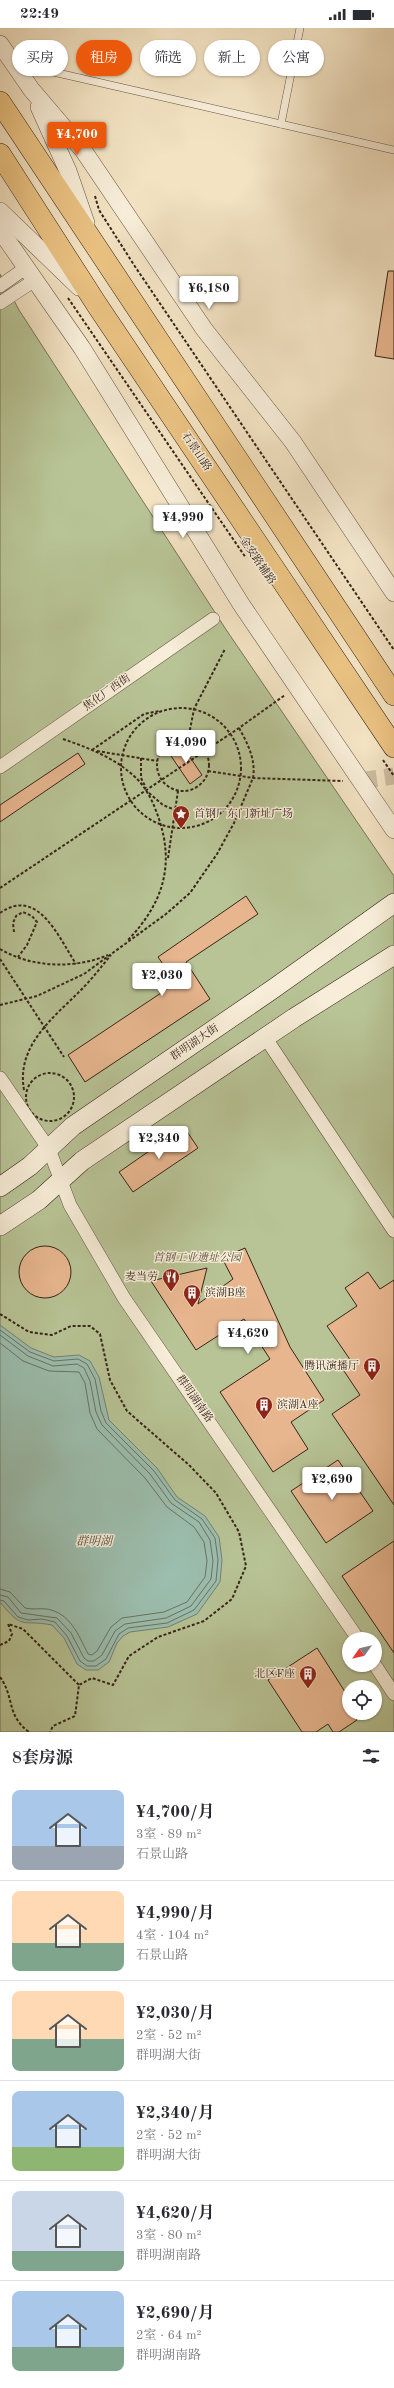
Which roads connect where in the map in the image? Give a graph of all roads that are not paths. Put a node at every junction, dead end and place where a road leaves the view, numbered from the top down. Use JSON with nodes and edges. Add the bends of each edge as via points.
{"nodes":[{"id":1,"x":300,"y":28,"type":"edge"},
{"id":2,"x":0,"y":44,"type":"edge"},
{"id":3,"x":12,"y":61,"type":"edge"},
{"id":4,"x":68,"y":75,"type":"edge"},
{"id":5,"x":22,"y":76,"type":"edge"},
{"id":6,"x":31,"y":89,"type":"junction"},
{"id":7,"x":0,"y":102,"type":"edge"},
{"id":8,"x":281,"y":124,"type":"junction"},
{"id":9,"x":394,"y":150,"type":"edge"},
{"id":10,"x":0,"y":154,"type":"edge"},
{"id":11,"x":0,"y":211,"type":"edge"},
{"id":12,"x":0,"y":230,"type":"edge"},
{"id":13,"x":91,"y":237,"type":"junction"},
{"id":14,"x":31,"y":274,"type":"junction"},
{"id":15,"x":0,"y":286,"type":"edge"},
{"id":16,"x":0,"y":303,"type":"edge"},
{"id":17,"x":97,"y":305,"type":"junction"},
{"id":18,"x":394,"y":592,"type":"edge"},
{"id":19,"x":213,"y":619,"type":"dead end"},
{"id":20,"x":394,"y":695,"type":"edge"},
{"id":21,"x":387,"y":752,"type":"edge"},
{"id":22,"x":0,"y":767,"type":"edge"},
{"id":23,"x":394,"y":830,"type":"edge"},
{"id":24,"x":394,"y":903,"type":"edge"},
{"id":25,"x":375,"y":916,"type":"junction"},
{"id":26,"x":394,"y":916,"type":"edge"},
{"id":27,"x":394,"y":954,"type":"edge"},
{"id":28,"x":265,"y":1037,"type":"junction"},
{"id":29,"x":0,"y":1078,"type":"edge"},
{"id":30,"x":48,"y":1150,"type":"junction"},
{"id":31,"x":60,"y":1181,"type":"junction"},
{"id":32,"x":0,"y":1187,"type":"edge"},
{"id":33,"x":0,"y":1226,"type":"edge"},
{"id":34,"x":394,"y":1231,"type":"edge"},
{"id":35,"x":353,"y":1632,"type":"edge"},
{"id":36,"x":380,"y":1672,"type":"edge"},
{"id":37,"x":394,"y":1694,"type":"edge"}],
"edges":[{"from":1,"to":8,"type":"lane"},
{"from":2,"to":3,"type":"street"},
{"from":4,"to":8,"type":"lane"},
{"from":5,"to":6,"type":"street"},
{"from":6,"to":13,"type":"street","via":[[68,171]]},
{"from":6,"to":18,"type":"street","via":[[83,150],[204,329],[293,442]]},
{"from":7,"to":13,"type":"main road"},
{"from":8,"to":9,"type":"lane"},
{"from":10,"to":17,"type":"main road","name":"石景山路"},
{"from":11,"to":17,"type":"street"},
{"from":12,"to":14,"type":"street"},
{"from":13,"to":20,"type":"main road"},
{"from":14,"to":15,"type":"street"},
{"from":14,"to":16,"type":"street"},
{"from":14,"to":23,"type":"street","via":[[82,348],[241,604]]},
{"from":17,"to":21,"type":"main road","name":"石景山路"},
{"from":19,"to":22,"type":"street","name":"焦化厂西街"},
{"from":24,"to":25,"type":"main road","name":"群明湖大街"},
{"from":25,"to":26,"type":"main road"},
{"from":25,"to":30,"type":"main road","name":"群明湖大街","via":[[274,989],[73,1126]]},
{"from":27,"to":28,"type":"main road"},
{"from":28,"to":31,"type":"main road","via":[[82,1161]]},
{"from":28,"to":34,"type":"street"},
{"from":29,"to":30,"type":"street","name":"群明湖南路"},
{"from":30,"to":31,"type":"street","name":"群明湖南路"},
{"from":30,"to":32,"type":"main road","name":"群明湖大街"},
{"from":31,"to":33,"type":"main road","via":[[39,1200]]},
{"from":31,"to":35,"type":"street","name":"群明湖南路","via":[[70,1205],[124,1298]]},
{"from":36,"to":37,"type":"street"}]}
